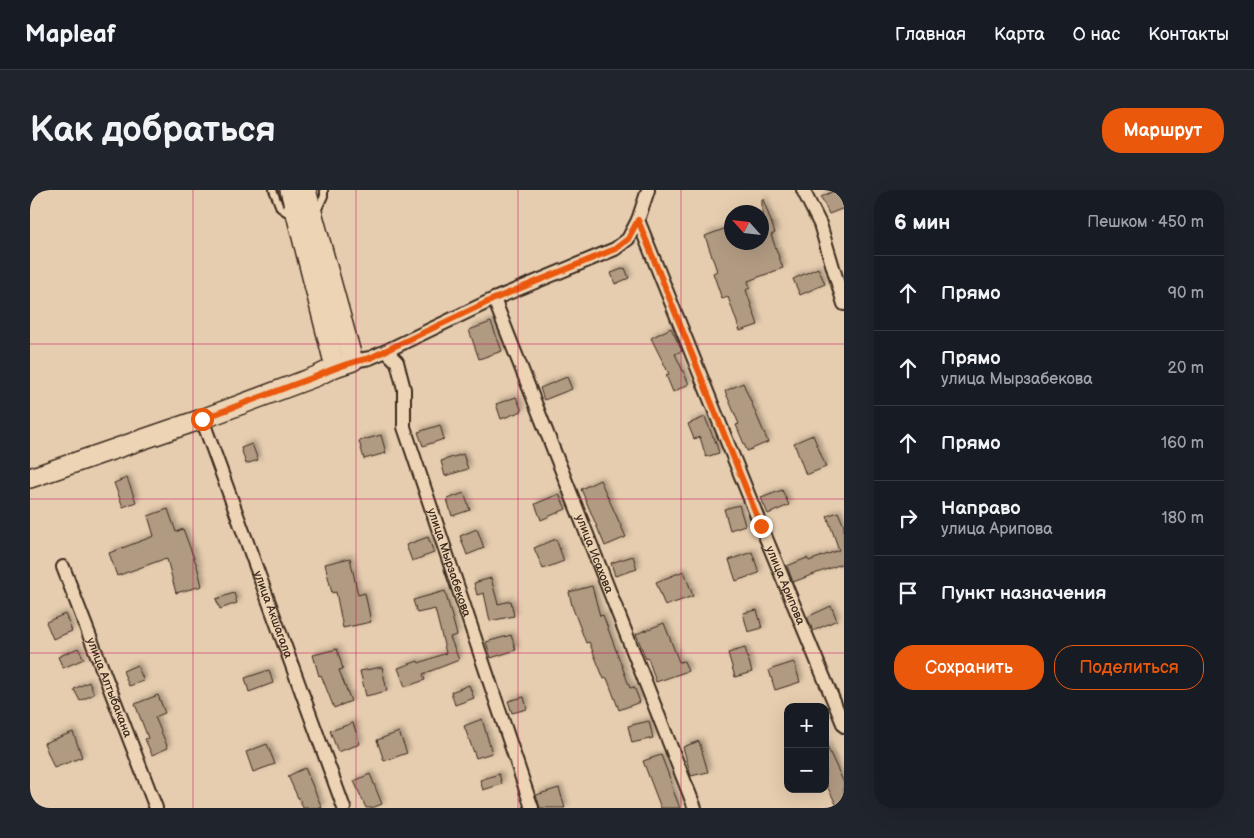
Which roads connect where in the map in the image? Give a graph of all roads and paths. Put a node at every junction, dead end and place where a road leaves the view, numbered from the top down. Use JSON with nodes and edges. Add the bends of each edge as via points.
{"nodes":[{"id":1,"x":273,"y":190,"type":"edge"},
{"id":2,"x":290,"y":190,"type":"edge"},
{"id":3,"x":306,"y":190,"type":"edge"},
{"id":4,"x":324,"y":190,"type":"edge"},
{"id":5,"x":648,"y":190,"type":"edge"},
{"id":6,"x":804,"y":190,"type":"edge"},
{"id":7,"x":306,"y":219,"type":"junction"},
{"id":8,"x":638,"y":220,"type":"junction"},
{"id":9,"x":494,"y":299,"type":"junction"},
{"id":10,"x":844,"y":304,"type":"edge"},
{"id":11,"x":386,"y":351,"type":"junction"},
{"id":12,"x":353,"y":361,"type":"junction"},
{"id":13,"x":335,"y":367,"type":"junction"},
{"id":14,"x":202,"y":419,"type":"junction"},
{"id":15,"x":30,"y":478,"type":"edge"},
{"id":16,"x":63,"y":567,"type":"dead end"},
{"id":17,"x":844,"y":726,"type":"edge"},
{"id":18,"x":156,"y":808,"type":"edge"},
{"id":19,"x":344,"y":808,"type":"edge"},
{"id":20,"x":532,"y":808,"type":"edge"},
{"id":21,"x":695,"y":808,"type":"edge"}],
"edges":[{"from":1,"to":7,"type":"lane","via":[[280,208]]},
{"from":2,"to":7,"type":"main road"},
{"from":3,"to":7,"type":"main road"},
{"from":4,"to":7,"type":"lane","via":[[324,196]]},
{"from":5,"to":8,"type":"street"},
{"from":6,"to":10,"type":"street","via":[[820,224]]},
{"from":7,"to":12,"type":"main road"},
{"from":7,"to":13,"type":"main road"},
{"from":8,"to":9,"type":"street","via":[[628,239],[615,249]]},
{"from":8,"to":17,"type":"street","name":"улица Арипова"},
{"from":9,"to":11,"type":"street"},
{"from":9,"to":21,"type":"street","name":"улица Исахова"},
{"from":11,"to":12,"type":"street"},
{"from":11,"to":20,"type":"street","name":"улица Мырзабекова","via":[[397,362],[404,389],[404,427]]},
{"from":12,"to":13,"type":"main road"},
{"from":13,"to":14,"type":"main road"},
{"from":14,"to":15,"type":"main road"},
{"from":14,"to":19,"type":"street","name":"улица Акшагала"},
{"from":16,"to":18,"type":"street","name":"улица Алтыбакана"}]}
